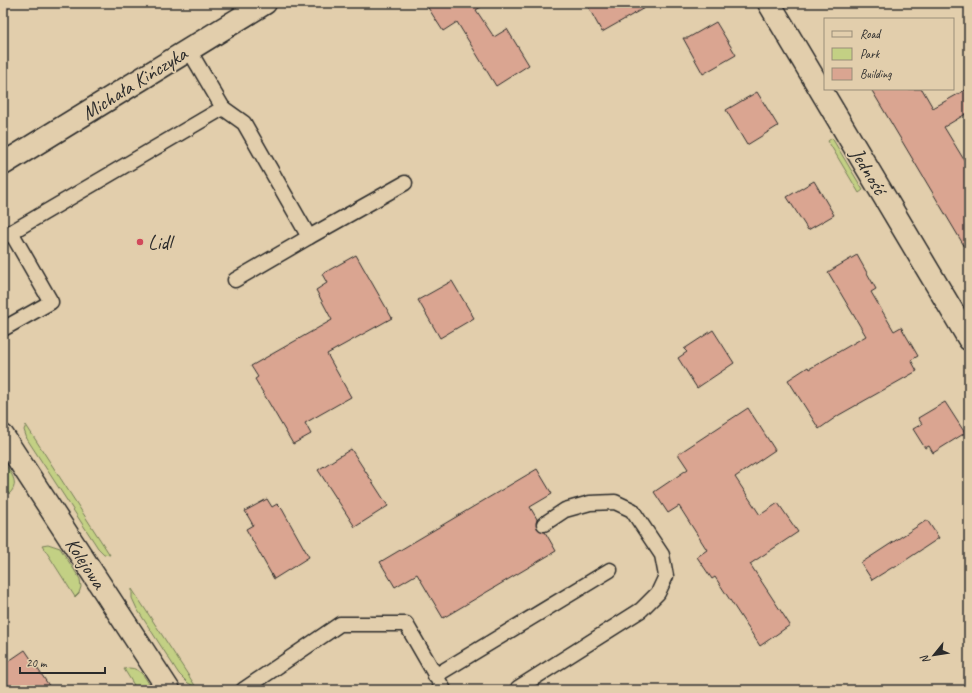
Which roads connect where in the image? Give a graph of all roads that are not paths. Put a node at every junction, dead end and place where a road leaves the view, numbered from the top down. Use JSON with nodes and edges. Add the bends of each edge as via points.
{"nodes":[{"id":1,"x":265,"y":3,"type":"edge"},
{"id":2,"x":769,"y":3,"type":"edge"},
{"id":3,"x":189,"y":50,"type":"junction"},
{"id":4,"x":223,"y":108,"type":"junction"},
{"id":5,"x":3,"y":164,"type":"edge"},
{"id":6,"x":405,"y":183,"type":"dead end"},
{"id":7,"x":7,"y":234,"type":"edge"},
{"id":8,"x":309,"y":238,"type":"junction"},
{"id":9,"x":236,"y":280,"type":"dead end"},
{"id":10,"x":3,"y":329,"type":"edge"},
{"id":11,"x":969,"y":339,"type":"edge"},
{"id":12,"x":3,"y":436,"type":"edge"},
{"id":13,"x":544,"y":524,"type":"dead end"},
{"id":14,"x":610,"y":570,"type":"dead end"},
{"id":15,"x":435,"y":676,"type":"junction"},
{"id":16,"x":517,"y":689,"type":"edge"},
{"id":17,"x":169,"y":690,"type":"edge"},
{"id":18,"x":243,"y":690,"type":"edge"},
{"id":19,"x":444,"y":690,"type":"edge"}],
"edges":[{"from":1,"to":3,"type":"street","name":"Michała Kińczyka"},
{"from":2,"to":11,"type":"street","name":"Jedność"},
{"from":3,"to":4,"type":"lane"},
{"from":3,"to":5,"type":"street","name":"Michała Kińczyka"},
{"from":4,"to":7,"type":"lane"},
{"from":4,"to":8,"type":"lane","via":[[244,123]]},
{"from":6,"to":8,"type":"lane"},
{"from":7,"to":10,"type":"lane","via":[[51,302]]},
{"from":8,"to":9,"type":"lane"},
{"from":12,"to":17,"type":"street","name":"Kolejowa"},
{"from":13,"to":16,"type":"lane","via":[[565,510],[590,503],[615,502],[632,510],[662,555],[666,576],[658,593],[642,610]]},
{"from":14,"to":15,"type":"lane"},
{"from":15,"to":18,"type":"lane","via":[[406,624],[340,624]]},
{"from":15,"to":19,"type":"lane"}]}
